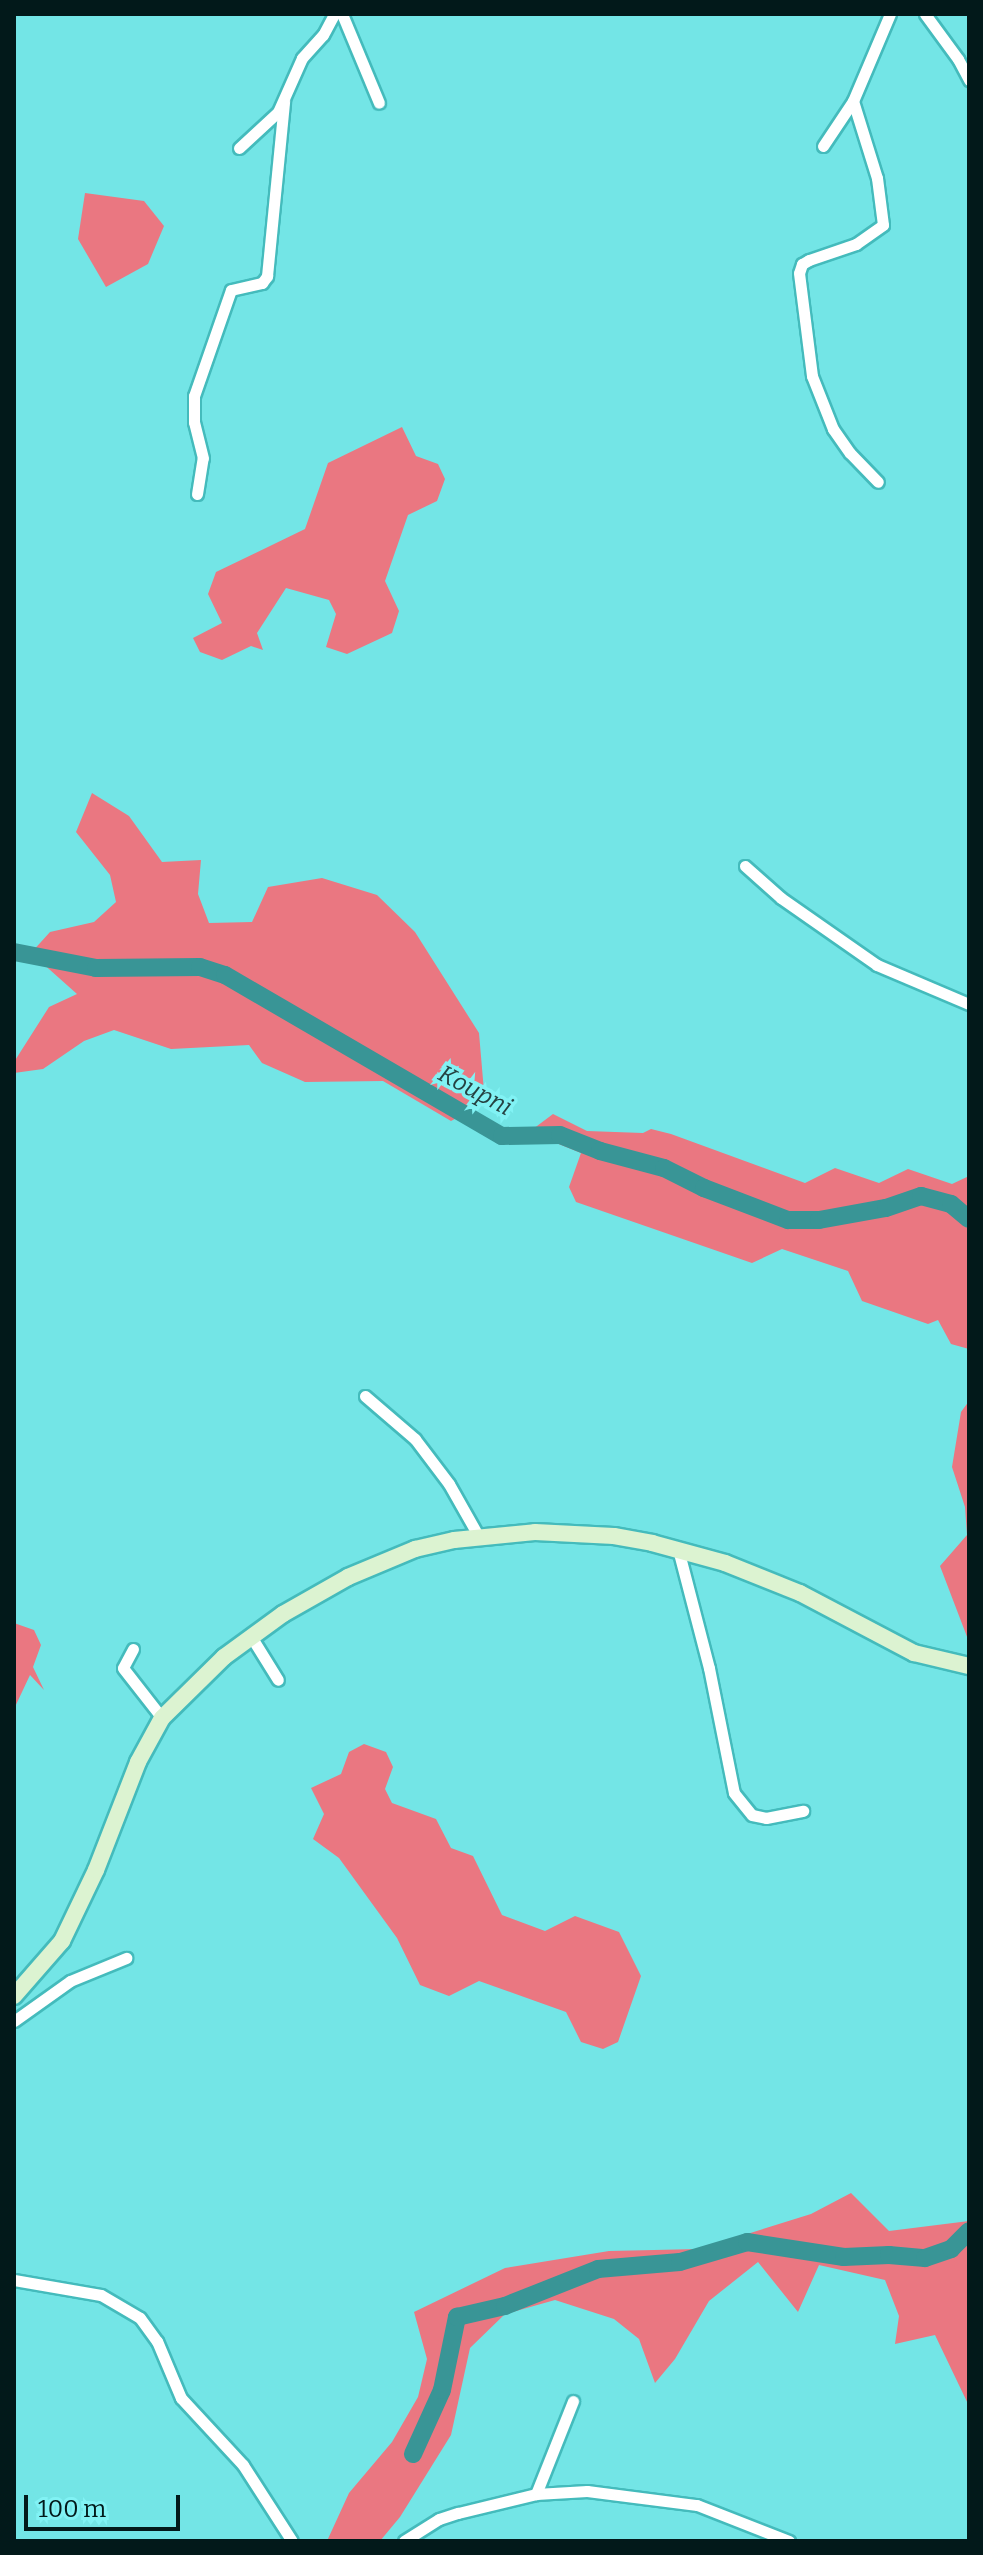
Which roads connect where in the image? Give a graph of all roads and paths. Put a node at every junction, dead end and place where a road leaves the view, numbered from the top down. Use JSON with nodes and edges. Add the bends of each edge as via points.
{"nodes":[{"id":1,"x":334,"y":14,"type":"edge"},
{"id":2,"x":342,"y":14,"type":"edge"},
{"id":3,"x":890,"y":14,"type":"edge"},
{"id":4,"x":925,"y":14,"type":"edge"},
{"id":5,"x":969,"y":80,"type":"edge"},
{"id":6,"x":853,"y":101,"type":"junction"},
{"id":7,"x":284,"y":102,"type":"junction"},
{"id":8,"x":379,"y":103,"type":"dead end"},
{"id":9,"x":823,"y":146,"type":"dead end"},
{"id":10,"x":239,"y":148,"type":"dead end"},
{"id":11,"x":878,"y":482,"type":"dead end"},
{"id":12,"x":197,"y":494,"type":"dead end"},
{"id":13,"x":745,"y":866,"type":"dead end"},
{"id":14,"x":969,"y":1004,"type":"edge"},
{"id":15,"x":365,"y":1396,"type":"dead end"},
{"id":16,"x":479,"y":1537,"type":"junction"},
{"id":17,"x":678,"y":1549,"type":"junction"},
{"id":18,"x":252,"y":1638,"type":"junction"},
{"id":19,"x":133,"y":1649,"type":"dead end"},
{"id":20,"x":969,"y":1666,"type":"edge"},
{"id":21,"x":278,"y":1680,"type":"dead end"},
{"id":22,"x":162,"y":1718,"type":"junction"},
{"id":23,"x":803,"y":1811,"type":"dead end"},
{"id":24,"x":126,"y":1958,"type":"dead end"},
{"id":25,"x":14,"y":1996,"type":"edge"},
{"id":26,"x":14,"y":2021,"type":"edge"},
{"id":27,"x":14,"y":2280,"type":"edge"},
{"id":28,"x":573,"y":2401,"type":"dead end"},
{"id":29,"x":536,"y":2494,"type":"junction"},
{"id":30,"x":292,"y":2541,"type":"edge"},
{"id":31,"x":404,"y":2541,"type":"edge"},
{"id":32,"x":789,"y":2541,"type":"edge"}],
"edges":[{"from":1,"to":7,"type":"street","via":[[302,58]]},
{"from":2,"to":8,"type":"street"},
{"from":3,"to":6,"type":"street"},
{"from":4,"to":5,"type":"street"},
{"from":6,"to":9,"type":"street"},
{"from":6,"to":11,"type":"street","via":[[877,178],[883,225],[856,244],[802,264],[799,273],[812,376],[833,429]]},
{"from":7,"to":10,"type":"street"},
{"from":7,"to":12,"type":"street","via":[[267,276],[262,283],[231,290],[194,396],[203,458]]},
{"from":13,"to":14,"type":"street","via":[[877,965]]},
{"from":15,"to":16,"type":"street","via":[[415,1439]]},
{"from":16,"to":17,"type":"main road","via":[[574,1532]]},
{"from":16,"to":18,"type":"main road","via":[[379,1562],[315,1595]]},
{"from":17,"to":20,"type":"main road","via":[[800,1593],[914,1653]]},
{"from":17,"to":23,"type":"street","via":[[734,1793],[752,1815],[766,1818]]},
{"from":18,"to":21,"type":"street"},
{"from":18,"to":22,"type":"main road","via":[[201,1677]]},
{"from":19,"to":22,"type":"street","via":[[123,1668]]},
{"from":22,"to":25,"type":"main road","via":[[62,1941]]},
{"from":24,"to":26,"type":"street","via":[[70,1981]]},
{"from":27,"to":30,"type":"street","via":[[101,2295],[140,2318],[157,2341],[181,2398],[243,2465]]},
{"from":28,"to":29,"type":"street"},
{"from":29,"to":31,"type":"street","via":[[439,2519]]},
{"from":29,"to":32,"type":"street","via":[[587,2491],[689,2503]]}]}
